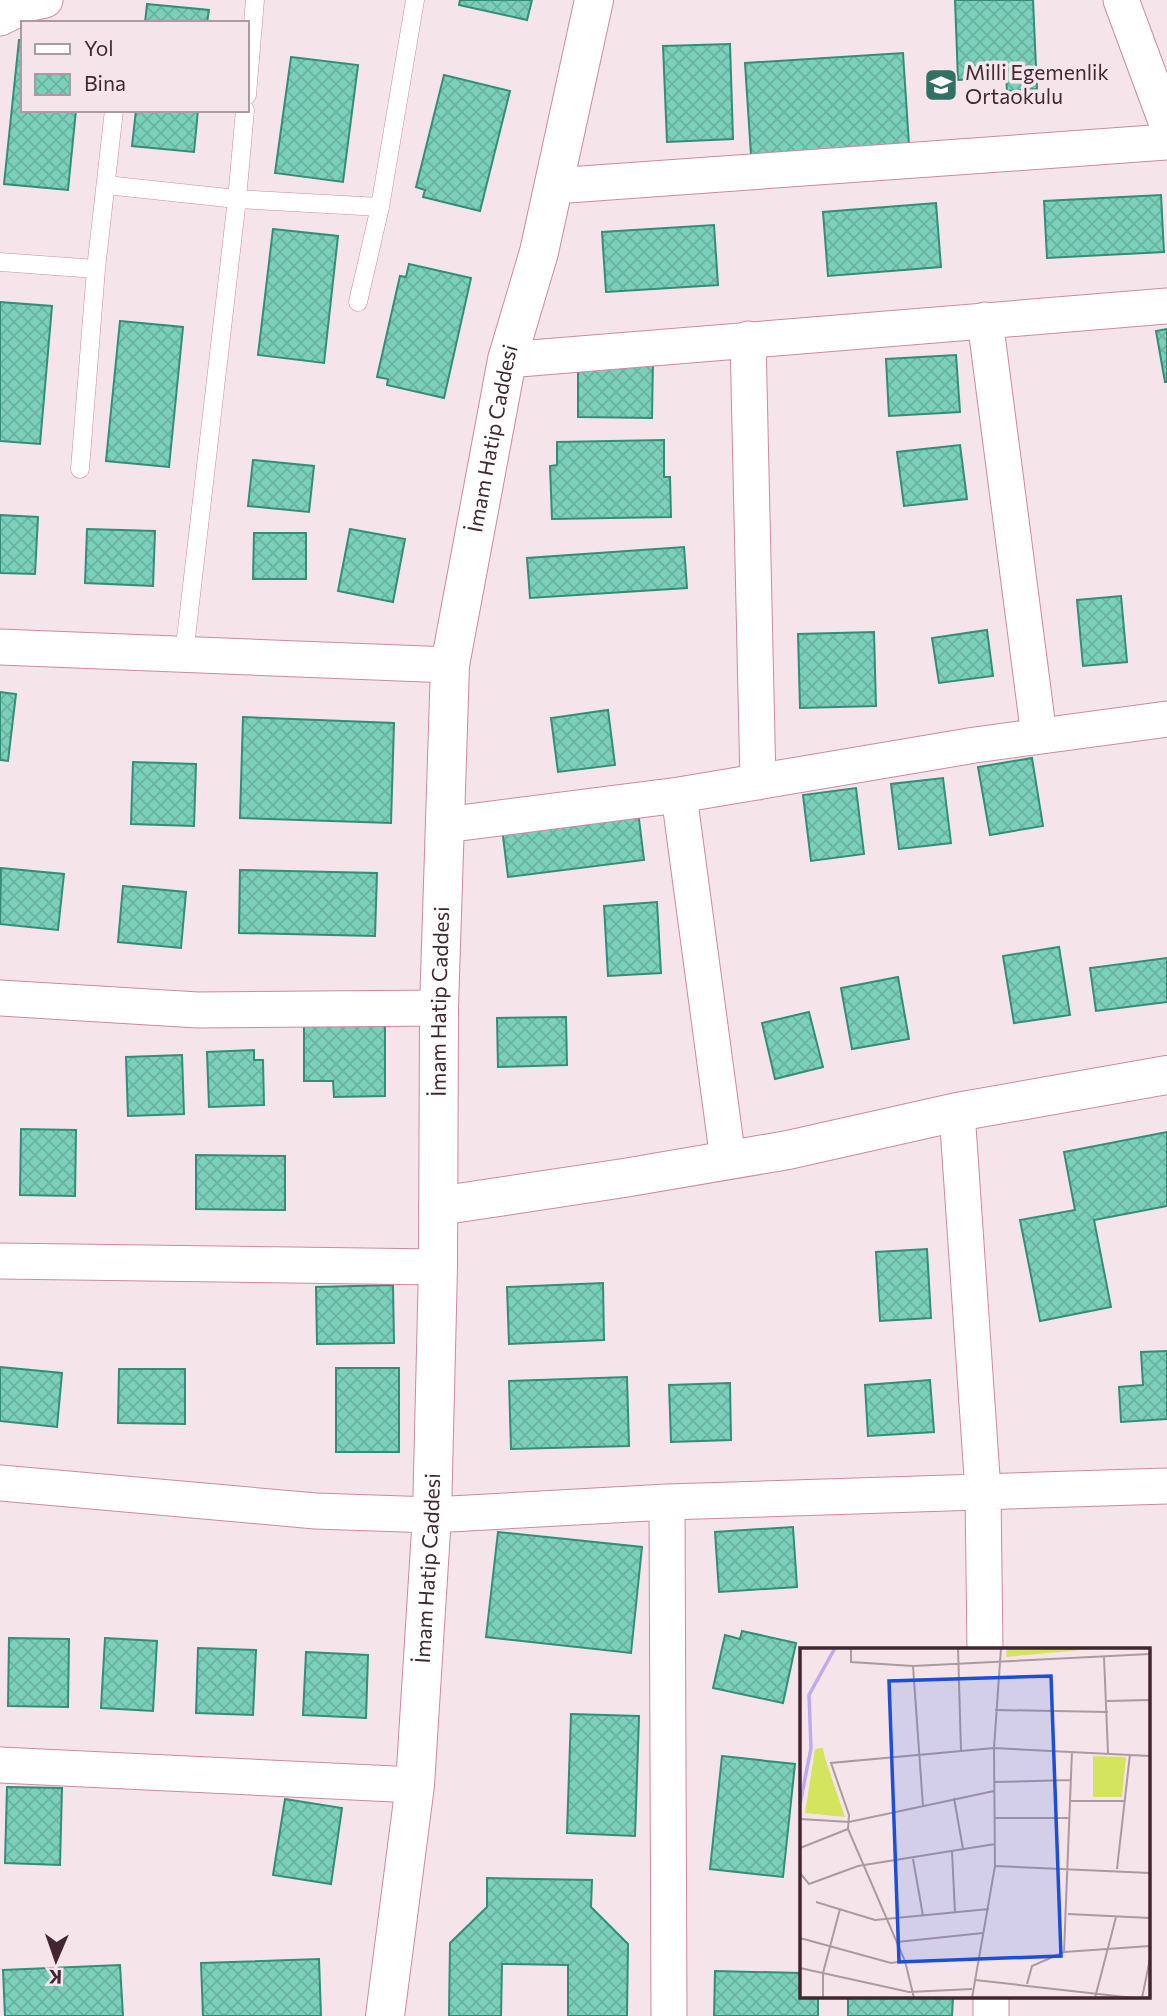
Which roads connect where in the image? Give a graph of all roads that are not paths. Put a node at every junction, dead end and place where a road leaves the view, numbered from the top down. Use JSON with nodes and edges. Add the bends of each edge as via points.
{"nodes":[{"id":1,"x":45,"y":0,"type":"edge"},
{"id":2,"x":255,"y":0,"type":"edge"},
{"id":3,"x":415,"y":0,"type":"edge"},
{"id":4,"x":594,"y":0,"type":"edge"},
{"id":5,"x":1127,"y":1,"type":"edge"},
{"id":6,"x":0,"y":18,"type":"edge"},
{"id":7,"x":248,"y":83,"type":"edge"},
{"id":8,"x":114,"y":112,"type":"edge"},
{"id":9,"x":245,"y":112,"type":"edge"},
{"id":10,"x":1167,"y":124,"type":"edge"},
{"id":11,"x":1167,"y":142,"type":"edge"},
{"id":12,"x":106,"y":185,"type":"junction"},
{"id":13,"x":554,"y":186,"type":"junction"},
{"id":14,"x":237,"y":199,"type":"junction"},
{"id":15,"x":380,"y":207,"type":"junction"},
{"id":16,"x":0,"y":262,"type":"edge"},
{"id":17,"x":96,"y":269,"type":"junction"},
{"id":18,"x":358,"y":302,"type":"dead end"},
{"id":19,"x":1167,"y":306,"type":"edge"},
{"id":20,"x":985,"y":320,"type":"junction"},
{"id":21,"x":748,"y":340,"type":"junction"},
{"id":22,"x":507,"y":359,"type":"junction"},
{"id":23,"x":80,"y":469,"type":"dead end"},
{"id":24,"x":0,"y":647,"type":"edge"},
{"id":25,"x":184,"y":654,"type":"junction"},
{"id":26,"x":450,"y":665,"type":"junction"},
{"id":27,"x":1167,"y":719,"type":"edge"},
{"id":28,"x":1039,"y":736,"type":"junction"},
{"id":29,"x":758,"y":782,"type":"junction"},
{"id":30,"x":679,"y":795,"type":"junction"},
{"id":31,"x":445,"y":825,"type":"junction"},
{"id":32,"x":0,"y":998,"type":"edge"},
{"id":33,"x":439,"y":1008,"type":"junction"},
{"id":34,"x":1167,"y":1075,"type":"edge"},
{"id":35,"x":957,"y":1112,"type":"junction"},
{"id":36,"x":728,"y":1160,"type":"junction"},
{"id":37,"x":438,"y":1206,"type":"junction"},
{"id":38,"x":0,"y":1262,"type":"edge"},
{"id":39,"x":438,"y":1268,"type":"junction"},
{"id":40,"x":0,"y":1483,"type":"edge"},
{"id":41,"x":1167,"y":1486,"type":"edge"},
{"id":42,"x":983,"y":1491,"type":"junction"},
{"id":43,"x":667,"y":1502,"type":"junction"},
{"id":44,"x":432,"y":1515,"type":"junction"},
{"id":45,"x":985,"y":1648,"type":"edge"},
{"id":46,"x":0,"y":1765,"type":"edge"},
{"id":47,"x":415,"y":1785,"type":"junction"},
{"id":48,"x":991,"y":1998,"type":"edge"},
{"id":49,"x":385,"y":2016,"type":"edge"},
{"id":50,"x":668,"y":2016,"type":"edge"},
{"id":51,"x":991,"y":2016,"type":"edge"}],
"edges":[{"from":1,"to":6,"type":"street","via":[[30,2]]},
{"from":2,"to":7,"type":"lane"},
{"from":3,"to":15,"type":"lane"},
{"from":4,"to":13,"type":"street","name":"İmam Hatip Caddesi"},
{"from":5,"to":10,"type":"street"},
{"from":8,"to":12,"type":"lane"},
{"from":9,"to":14,"type":"lane"},
{"from":11,"to":13,"type":"street"},
{"from":12,"to":14,"type":"lane"},
{"from":12,"to":17,"type":"lane"},
{"from":13,"to":22,"type":"street","name":"İmam Hatip Caddesi"},
{"from":14,"to":15,"type":"lane"},
{"from":14,"to":25,"type":"lane"},
{"from":15,"to":18,"type":"lane"},
{"from":16,"to":17,"type":"lane"},
{"from":17,"to":23,"type":"lane"},
{"from":19,"to":20,"type":"street"},
{"from":20,"to":21,"type":"street"},
{"from":20,"to":28,"type":"street"},
{"from":21,"to":22,"type":"street"},
{"from":21,"to":29,"type":"street"},
{"from":22,"to":26,"type":"street","name":"İmam Hatip Caddesi"},
{"from":24,"to":25,"type":"street"},
{"from":25,"to":26,"type":"street"},
{"from":26,"to":31,"type":"street","name":"İmam Hatip Caddesi"},
{"from":27,"to":28,"type":"street"},
{"from":28,"to":29,"type":"street"},
{"from":29,"to":30,"type":"street"},
{"from":30,"to":31,"type":"street"},
{"from":30,"to":36,"type":"street"},
{"from":31,"to":33,"type":"street","name":"İmam Hatip Caddesi"},
{"from":32,"to":33,"type":"street","via":[[198,1010]]},
{"from":33,"to":37,"type":"street","name":"İmam Hatip Caddesi"},
{"from":34,"to":35,"type":"street"},
{"from":35,"to":36,"type":"street"},
{"from":35,"to":42,"type":"street"},
{"from":36,"to":37,"type":"street"},
{"from":37,"to":39,"type":"street","name":"İmam Hatip Caddesi"},
{"from":38,"to":39,"type":"street"},
{"from":39,"to":44,"type":"street","name":"İmam Hatip Caddesi"},
{"from":40,"to":44,"type":"street","via":[[316,1511]]},
{"from":41,"to":42,"type":"street"},
{"from":42,"to":43,"type":"street"},
{"from":42,"to":45,"type":"street"},
{"from":43,"to":44,"type":"street"},
{"from":43,"to":50,"type":"street"},
{"from":44,"to":47,"type":"street","name":"İmam Hatip Caddesi"},
{"from":46,"to":47,"type":"street"},
{"from":47,"to":49,"type":"street","name":"İmam Hatip Caddesi"},
{"from":48,"to":51,"type":"street"}]}
